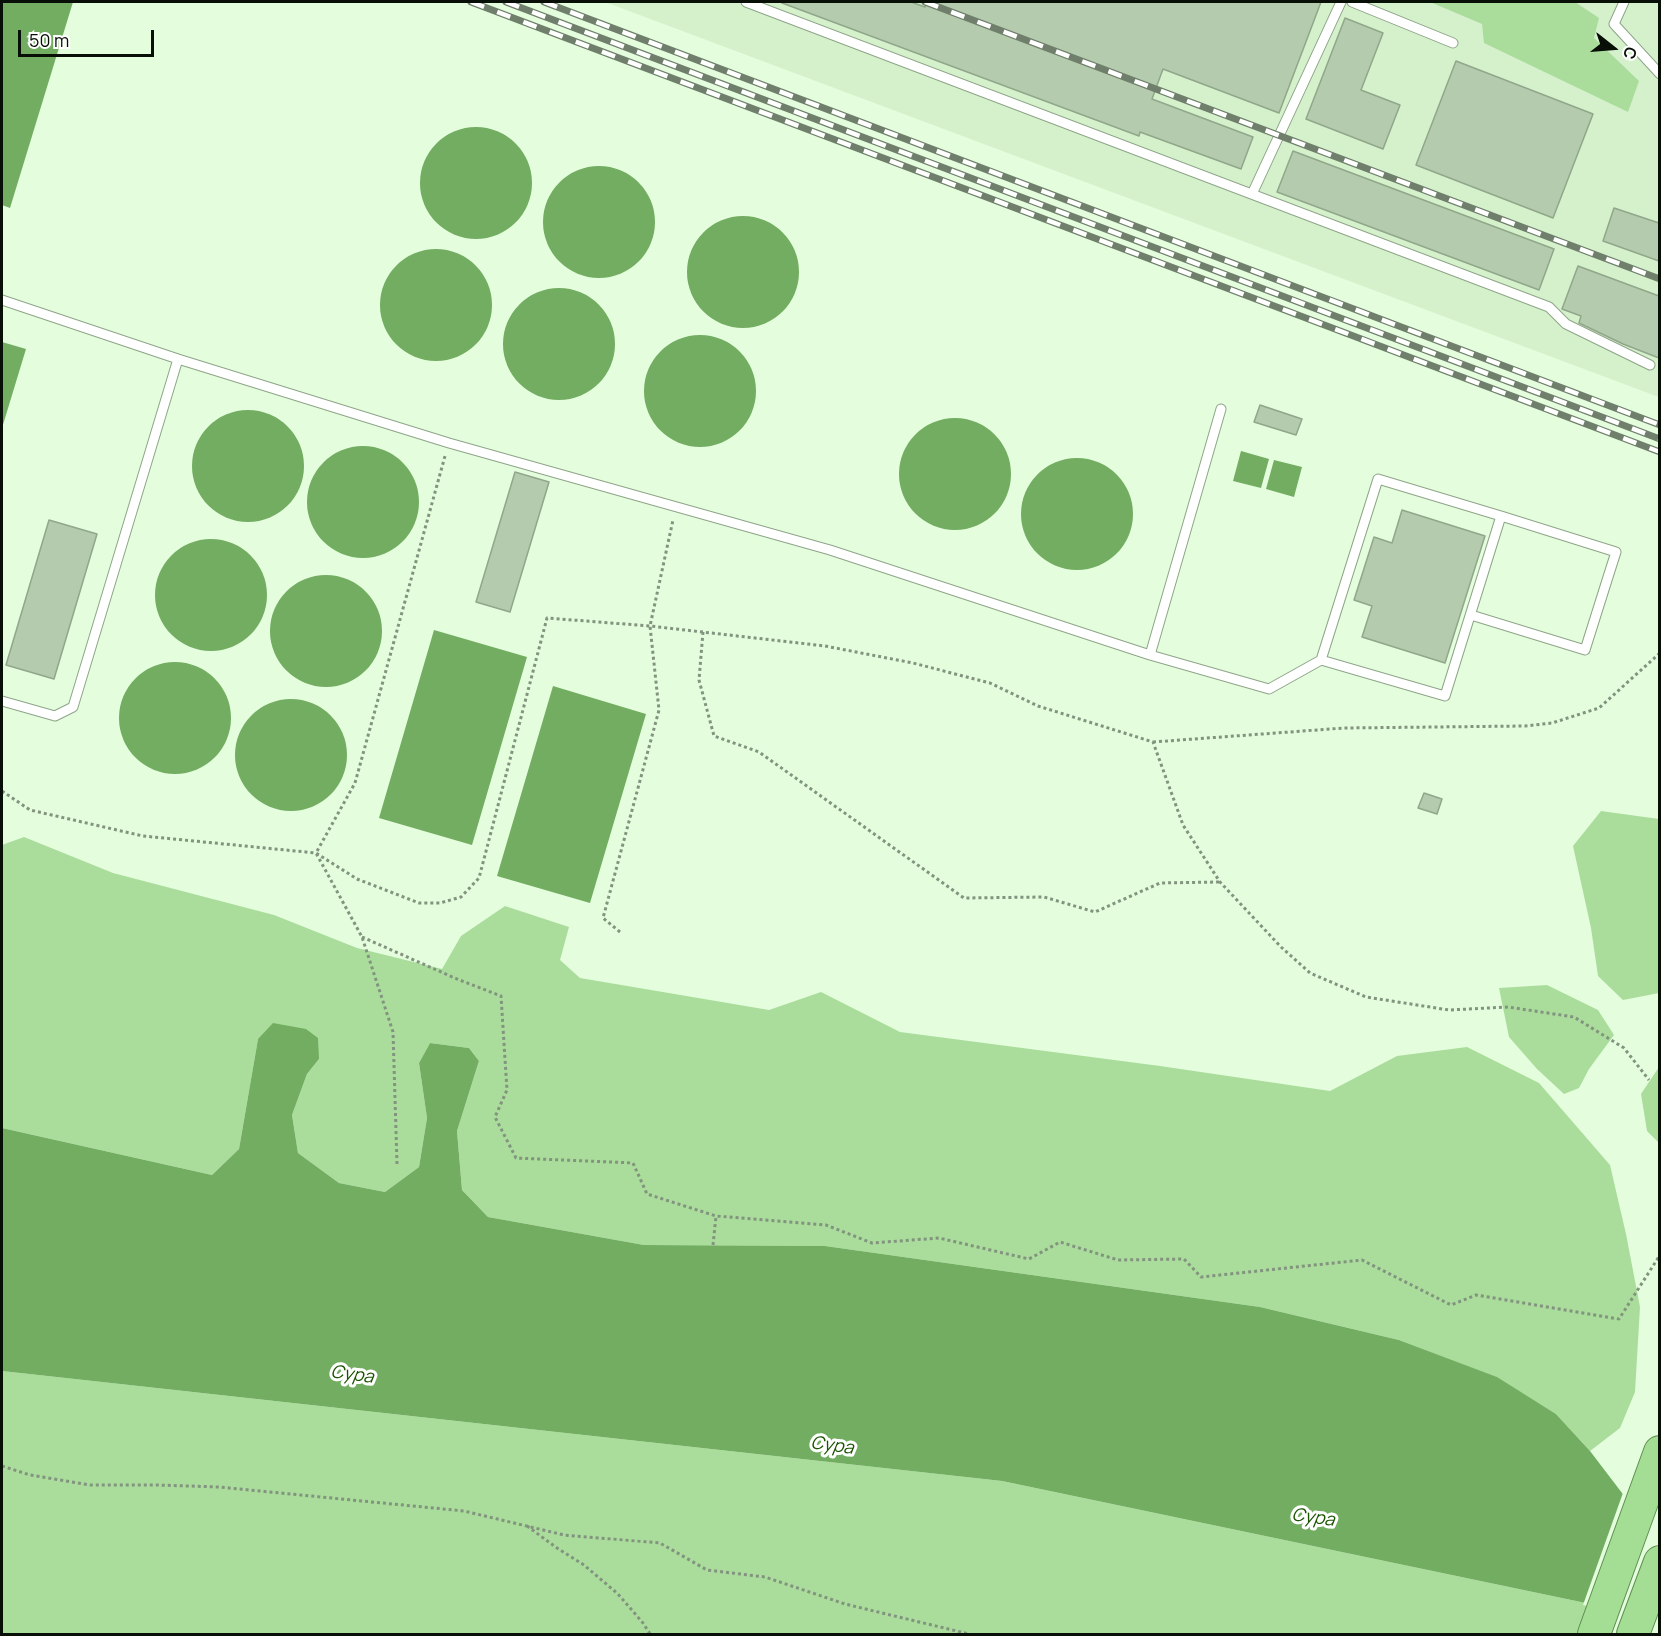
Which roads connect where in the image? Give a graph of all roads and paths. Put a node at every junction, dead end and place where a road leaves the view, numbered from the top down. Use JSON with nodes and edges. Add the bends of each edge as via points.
{"nodes":[{"id":1,"x":746,"y":2,"type":"edge"},
{"id":2,"x":1341,"y":2,"type":"edge"},
{"id":3,"x":1352,"y":2,"type":"edge"},
{"id":4,"x":1624,"y":2,"type":"edge"},
{"id":5,"x":1453,"y":43,"type":"dead end"},
{"id":6,"x":1659,"y":74,"type":"edge"},
{"id":7,"x":1252,"y":194,"type":"junction"},
{"id":8,"x":2,"y":300,"type":"edge"},
{"id":9,"x":178,"y":359,"type":"junction"},
{"id":10,"x":1650,"y":365,"type":"dead end"},
{"id":11,"x":1221,"y":409,"type":"dead end"},
{"id":12,"x":449,"y":443,"type":"junction"},
{"id":13,"x":676,"y":507,"type":"junction"},
{"id":14,"x":1501,"y":516,"type":"junction"},
{"id":15,"x":1471,"y":615,"type":"junction"},
{"id":16,"x":650,"y":626,"type":"junction"},
{"id":17,"x":703,"y":632,"type":"junction"},
{"id":18,"x":1659,"y":653,"type":"edge"},
{"id":19,"x":1150,"y":655,"type":"junction"},
{"id":20,"x":1321,"y":660,"type":"junction"},
{"id":21,"x":2,"y":701,"type":"edge"},
{"id":22,"x":1153,"y":742,"type":"junction"},
{"id":23,"x":2,"y":791,"type":"edge"},
{"id":24,"x":316,"y":853,"type":"junction"},
{"id":25,"x":1220,"y":882,"type":"junction"},
{"id":26,"x":620,"y":932,"type":"dead end"},
{"id":27,"x":362,"y":937,"type":"junction"},
{"id":28,"x":1649,"y":1080,"type":"dead end"},
{"id":29,"x":397,"y":1164,"type":"dead end"},
{"id":30,"x":716,"y":1215,"type":"junction"},
{"id":31,"x":712,"y":1245,"type":"dead end"},
{"id":32,"x":1659,"y":1255,"type":"edge"},
{"id":33,"x":1659,"y":1452,"type":"edge"},
{"id":34,"x":2,"y":1466,"type":"edge"},
{"id":35,"x":526,"y":1525,"type":"junction"},
{"id":36,"x":1659,"y":1562,"type":"edge"},
{"id":37,"x":650,"y":1635,"type":"edge"},
{"id":38,"x":969,"y":1635,"type":"edge"},
{"id":39,"x":1594,"y":1635,"type":"edge"},
{"id":40,"x":1633,"y":1635,"type":"edge"}],
"edges":[{"from":1,"to":7,"type":"lane"},
{"from":2,"to":7,"type":"lane"},
{"from":3,"to":5,"type":"lane"},
{"from":4,"to":6,"type":"lane","via":[[1614,24]]},
{"from":7,"to":10,"type":"lane","via":[[1549,307],[1566,324]]},
{"from":8,"to":9,"type":"lane"},
{"from":9,"to":12,"type":"lane"},
{"from":9,"to":21,"type":"lane","via":[[73,707],[55,716]]},
{"from":11,"to":19,"type":"lane"},
{"from":12,"to":13,"type":"lane"},
{"from":12,"to":24,"type":"path","via":[[355,783]]},
{"from":13,"to":16,"type":"path"},
{"from":13,"to":19,"type":"lane","via":[[831,550]]},
{"from":14,"to":15,"type":"lane"},
{"from":14,"to":15,"type":"lane","via":[[1616,552],[1585,650]]},
{"from":14,"to":20,"type":"lane","via":[[1378,479]]},
{"from":15,"to":20,"type":"lane","via":[[1445,696]]},
{"from":16,"to":17,"type":"path"},
{"from":16,"to":24,"type":"path","via":[[547,618],[479,878],[461,897],[419,903],[357,879]]},
{"from":16,"to":26,"type":"path","via":[[659,710],[603,918]]},
{"from":17,"to":22,"type":"path","via":[[825,646],[913,663],[990,683],[1038,706]]},
{"from":17,"to":25,"type":"path","via":[[699,680],[714,736],[759,752],[964,898],[1044,897],[1095,912],[1160,883]]},
{"from":18,"to":22,"type":"path","via":[[1599,708],[1552,723],[1344,728]]},
{"from":19,"to":20,"type":"lane","via":[[1269,689]]},
{"from":22,"to":25,"type":"path","via":[[1183,825]]},
{"from":23,"to":24,"type":"path","via":[[30,810],[143,836]]},
{"from":24,"to":27,"type":"path"},
{"from":25,"to":28,"type":"path","via":[[1310,973],[1376,999],[1449,1010],[1508,1007],[1574,1017],[1624,1048]]},
{"from":27,"to":29,"type":"path","via":[[393,1032]]},
{"from":27,"to":30,"type":"path","via":[[501,996],[507,1090],[495,1117],[516,1158],[633,1163],[647,1194]]},
{"from":30,"to":31,"type":"path"},
{"from":30,"to":32,"type":"path","via":[[826,1225],[872,1243],[939,1238],[1029,1259],[1059,1242],[1118,1260],[1184,1259],[1201,1277],[1362,1260],[1451,1305],[1476,1295],[1619,1319]]},
{"from":33,"to":39,"type":"highway"},
{"from":34,"to":35,"type":"path","via":[[90,1485],[219,1487],[464,1511]]},
{"from":35,"to":37,"type":"path","via":[[584,1564],[618,1594]]},
{"from":35,"to":38,"type":"path","via":[[564,1535],[660,1543],[707,1570],[765,1577],[845,1604]]},
{"from":36,"to":40,"type":"highway"}]}
